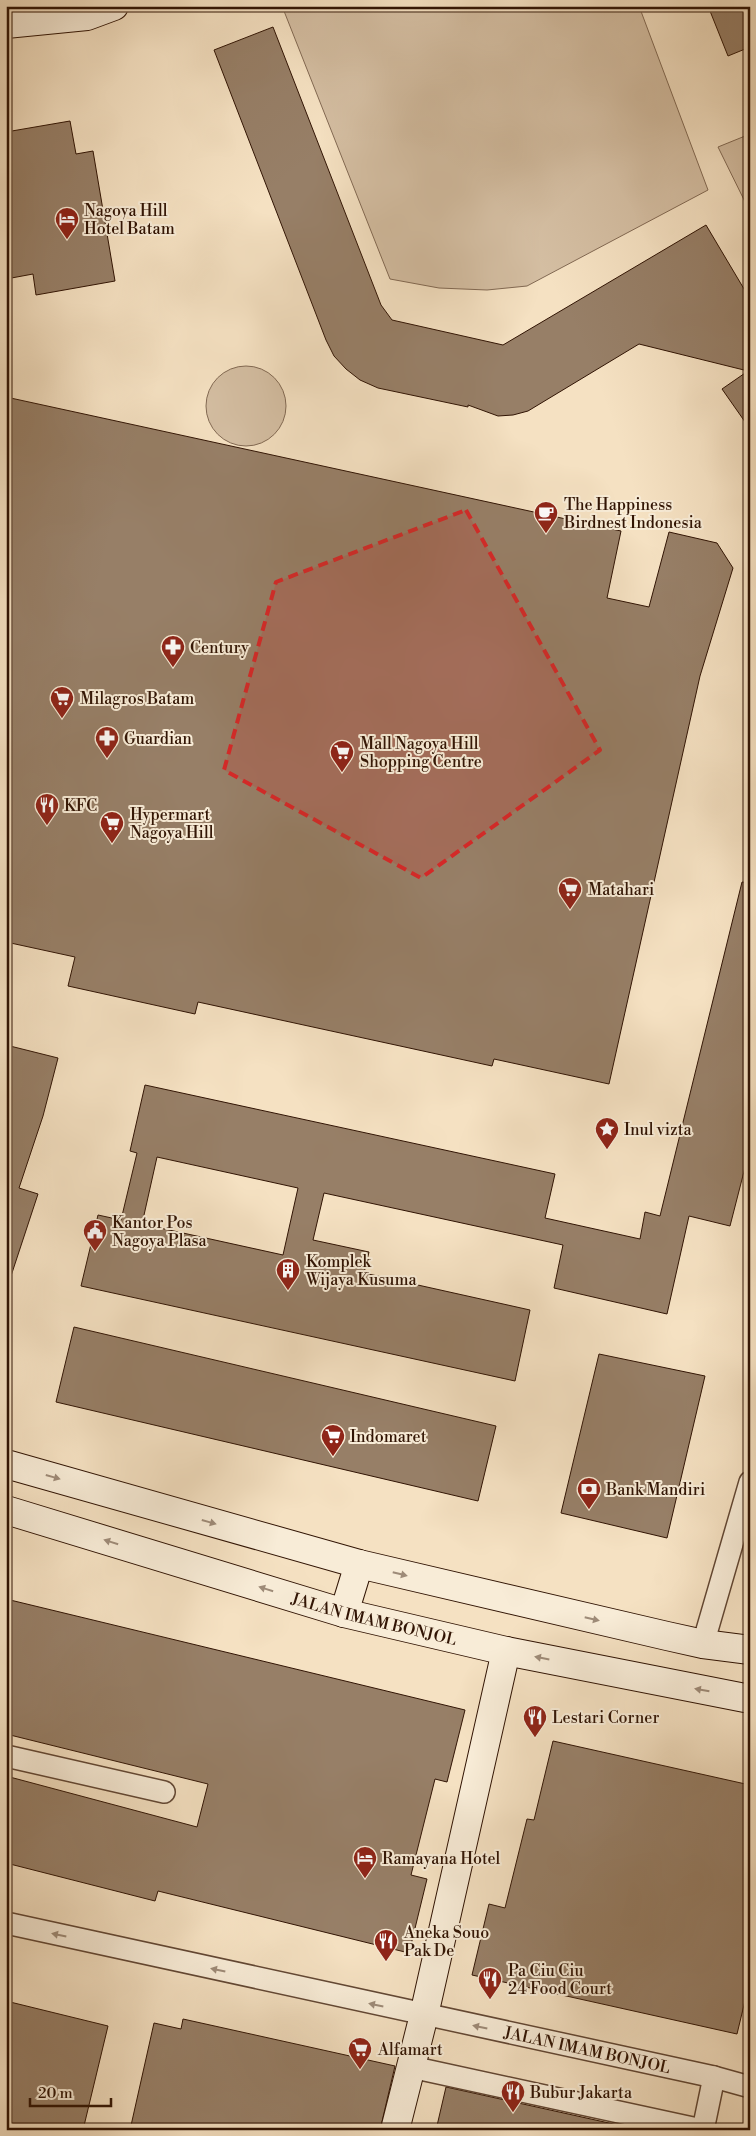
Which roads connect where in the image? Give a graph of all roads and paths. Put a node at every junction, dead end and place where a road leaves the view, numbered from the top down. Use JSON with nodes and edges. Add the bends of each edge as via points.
{"nodes":[{"id":1,"x":114,"y":6,"type":"edge"},
{"id":2,"x":6,"y":24,"type":"edge"},
{"id":3,"x":6,"y":1464,"type":"edge"},
{"id":4,"x":750,"y":1482,"type":"edge"},
{"id":5,"x":6,"y":1510,"type":"edge"},
{"id":6,"x":359,"y":1564,"type":"junction"},
{"id":7,"x":344,"y":1612,"type":"junction"},
{"id":8,"x":703,"y":1644,"type":"junction"},
{"id":9,"x":750,"y":1650,"type":"edge"},
{"id":10,"x":506,"y":1651,"type":"junction"},
{"id":11,"x":750,"y":1699,"type":"edge"},
{"id":12,"x":6,"y":1756,"type":"edge"},
{"id":13,"x":164,"y":1792,"type":"dead end"},
{"id":14,"x":6,"y":1923,"type":"edge"},
{"id":15,"x":424,"y":2015,"type":"junction"},
{"id":16,"x":411,"y":2067,"type":"junction"},
{"id":17,"x":714,"y":2077,"type":"junction"},
{"id":18,"x":750,"y":2087,"type":"edge"},
{"id":19,"x":396,"y":2130,"type":"edge"},
{"id":20,"x":702,"y":2130,"type":"edge"}],
"edges":[{"from":1,"to":2,"type":"main road","via":[[87,16]]},
{"from":3,"to":6,"type":"main road","one_way":true},
{"from":4,"to":8,"type":"street"},
{"from":7,"to":5,"type":"main road","name":"JALAN IMAM BONJOL","one_way":true},
{"from":6,"to":7,"type":"main road"},
{"from":6,"to":8,"type":"main road","one_way":true},
{"from":7,"to":10,"type":"main road","name":"JALAN IMAM BONJOL"},
{"from":8,"to":9,"type":"main road"},
{"from":11,"to":10,"type":"main road","name":"JALAN IMAM BONJOL","one_way":true},
{"from":10,"to":15,"type":"main road"},
{"from":12,"to":13,"type":"street"},
{"from":15,"to":14,"type":"street","name":"JALAN IMAM BONJOL","one_way":true},
{"from":15,"to":16,"type":"main road"},
{"from":17,"to":15,"type":"street","name":"JALAN IMAM BONJOL","one_way":true},
{"from":16,"to":19,"type":"main road"},
{"from":16,"to":20,"type":"street"},
{"from":17,"to":18,"type":"street","name":"JALAN IMAM BONJOL"},
{"from":17,"to":20,"type":"street"}]}
